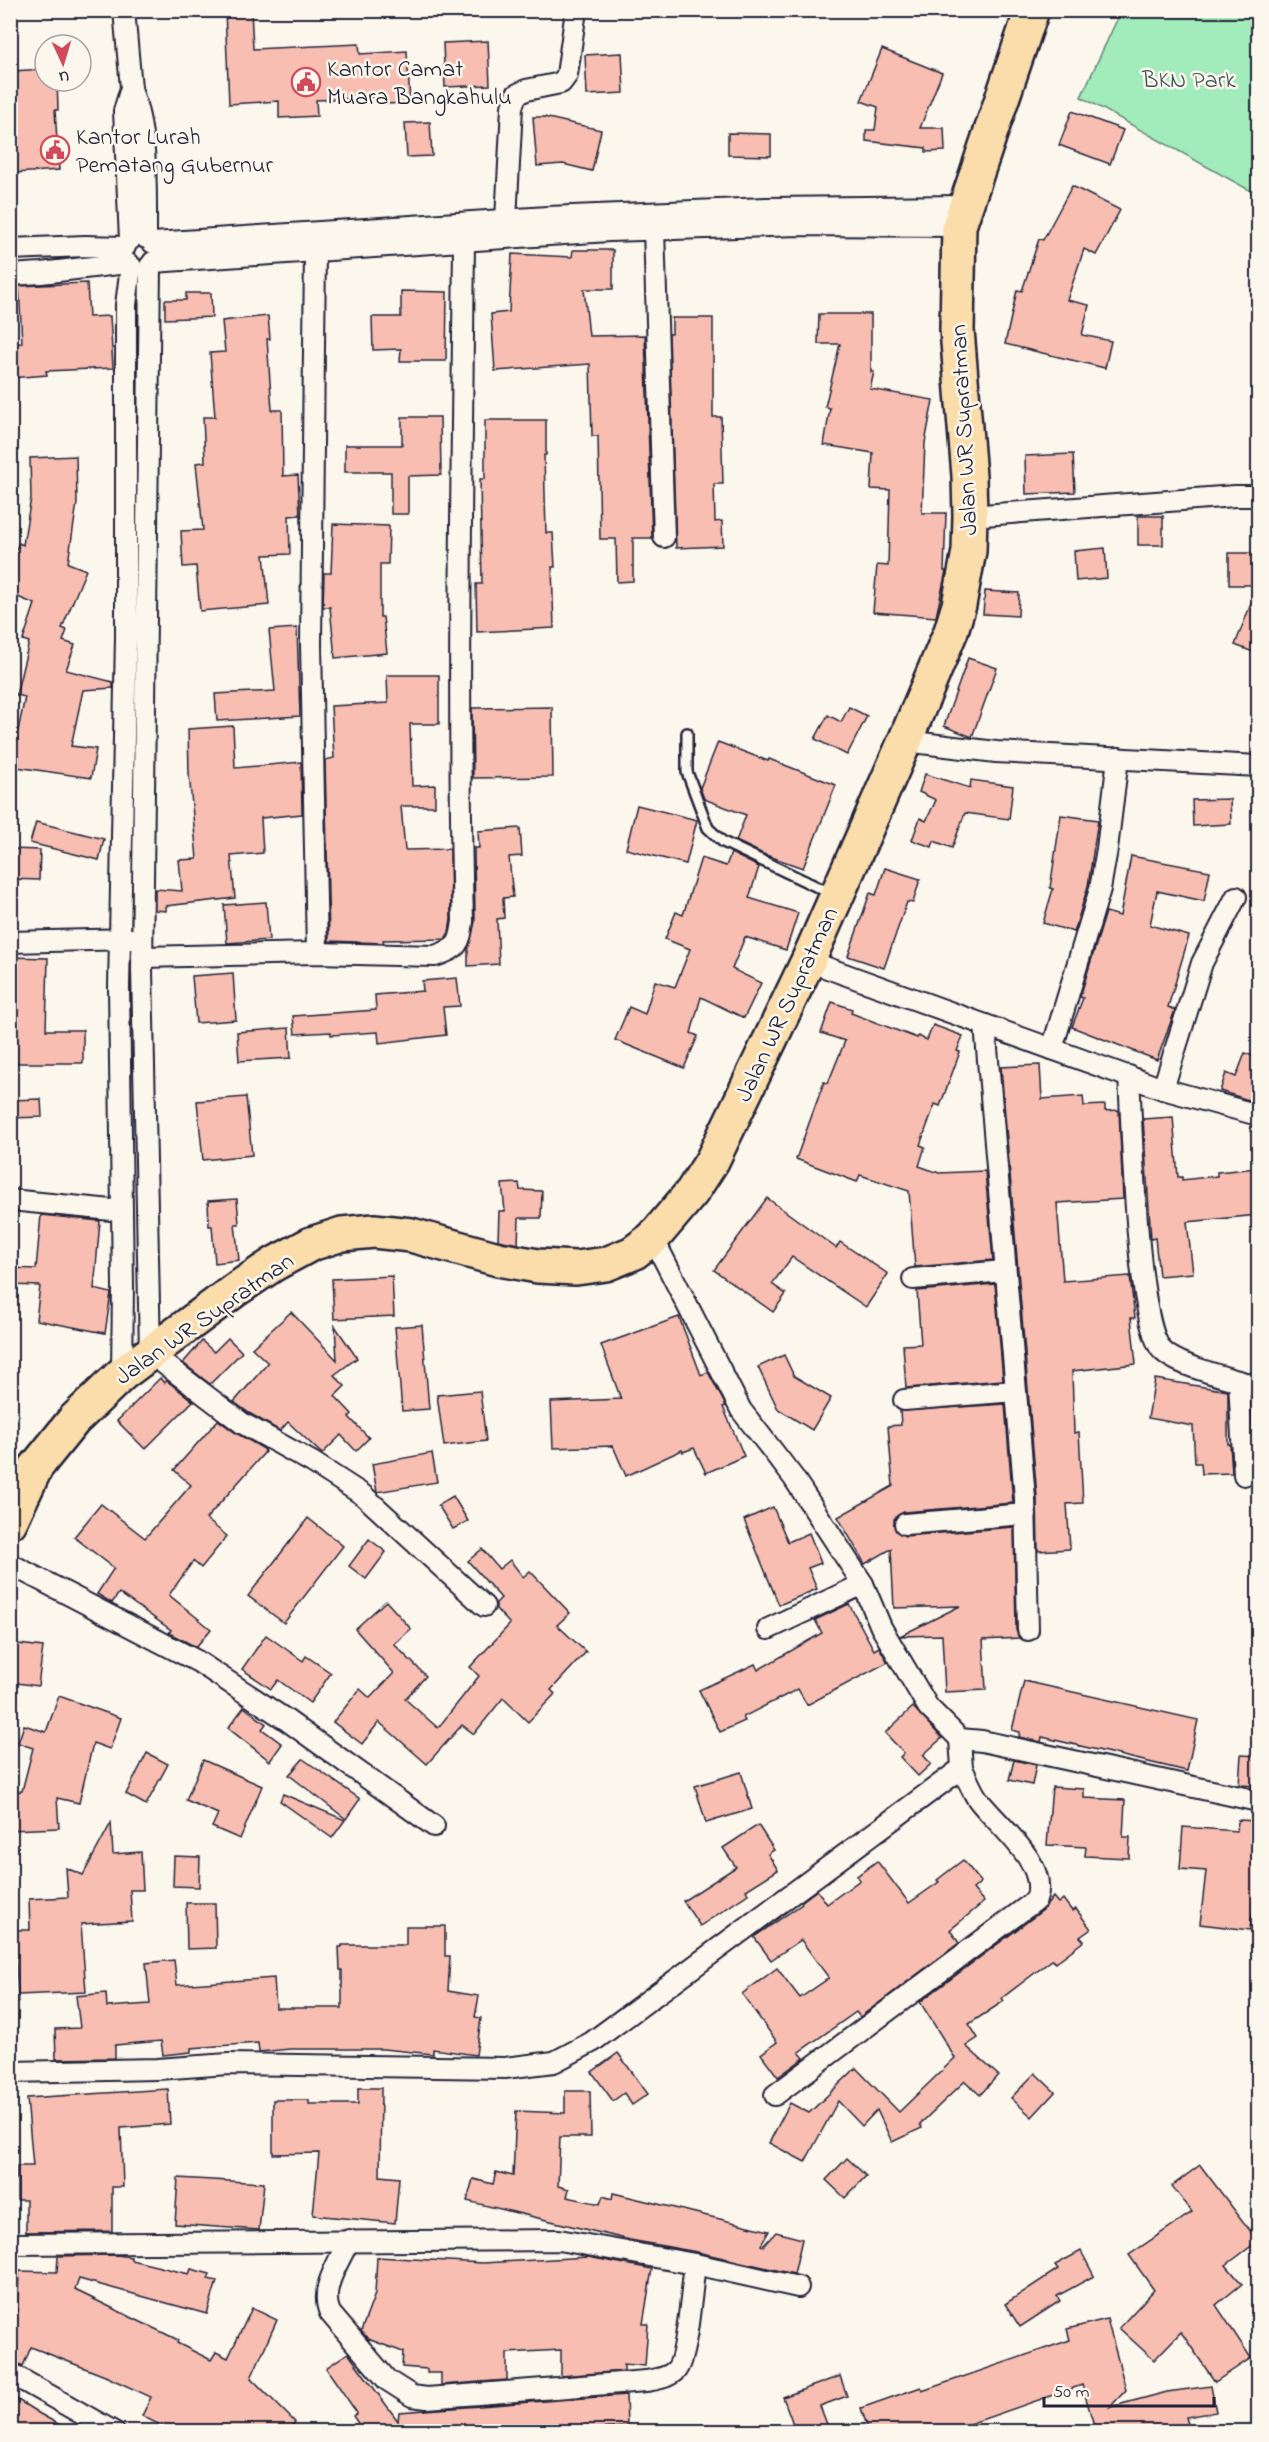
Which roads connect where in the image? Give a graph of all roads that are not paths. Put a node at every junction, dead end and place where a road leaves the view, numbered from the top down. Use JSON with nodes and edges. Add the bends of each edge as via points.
{"nodes":[{"id":1,"x":124,"y":10,"type":"edge"},
{"id":2,"x":576,"y":10,"type":"edge"},
{"id":3,"x":1032,"y":10,"type":"edge"},
{"id":4,"x":962,"y":216,"type":"junction"},
{"id":5,"x":506,"y":220,"type":"junction"},
{"id":6,"x":654,"y":230,"type":"junction"},
{"id":7,"x":464,"y":240,"type":"junction"},
{"id":8,"x":10,"y":249,"type":"edge"},
{"id":9,"x":315,"y":250,"type":"junction"},
{"id":10,"x":140,"y":253,"type":"junction"},
{"id":11,"x":10,"y":274,"type":"edge"},
{"id":12,"x":1258,"y":496,"type":"edge"},
{"id":13,"x":970,"y":516,"type":"junction"},
{"id":14,"x":664,"y":537,"type":"dead end"},
{"id":15,"x":126,"y":637,"type":"junction"},
{"id":16,"x":146,"y":637,"type":"junction"},
{"id":17,"x":687,"y":733,"type":"dead end"},
{"id":18,"x":905,"y":741,"type":"junction"},
{"id":19,"x":1118,"y":758,"type":"junction"},
{"id":20,"x":1258,"y":766,"type":"edge"},
{"id":21,"x":837,"y":896,"type":"junction"},
{"id":22,"x":1236,"y":897,"type":"dead end"},
{"id":23,"x":120,"y":939,"type":"junction"},
{"id":24,"x":10,"y":942,"type":"edge"},
{"id":25,"x":143,"y":948,"type":"junction"},
{"id":26,"x":317,"y":953,"type":"junction"},
{"id":27,"x":808,"y":961,"type":"junction"},
{"id":28,"x":985,"y":1025,"type":"junction"},
{"id":29,"x":1052,"y":1049,"type":"junction"},
{"id":30,"x":1129,"y":1077,"type":"junction"},
{"id":31,"x":1163,"y":1089,"type":"junction"},
{"id":32,"x":1258,"y":1115,"type":"edge"},
{"id":33,"x":10,"y":1200,"type":"edge"},
{"id":34,"x":122,"y":1211,"type":"junction"},
{"id":35,"x":653,"y":1238,"type":"junction"},
{"id":36,"x":1004,"y":1271,"type":"junction"},
{"id":37,"x":913,"y":1279,"type":"dead end"},
{"id":38,"x":150,"y":1353,"type":"junction"},
{"id":39,"x":122,"y":1374,"type":"junction"},
{"id":40,"x":1239,"y":1381,"type":"junction"},
{"id":41,"x":1258,"y":1387,"type":"edge"},
{"id":42,"x":1015,"y":1391,"type":"junction"},
{"id":43,"x":904,"y":1400,"type":"dead end"},
{"id":44,"x":1244,"y":1475,"type":"dead end"},
{"id":45,"x":1026,"y":1514,"type":"junction"},
{"id":46,"x":10,"y":1522,"type":"edge"},
{"id":47,"x":905,"y":1524,"type":"dead end"},
{"id":48,"x":10,"y":1564,"type":"edge"},
{"id":49,"x":862,"y":1584,"type":"junction"},
{"id":50,"x":484,"y":1606,"type":"dead end"},
{"id":51,"x":768,"y":1629,"type":"dead end"},
{"id":52,"x":1028,"y":1630,"type":"dead end"},
{"id":53,"x":960,"y":1739,"type":"junction"},
{"id":54,"x":962,"y":1768,"type":"junction"},
{"id":55,"x":1258,"y":1801,"type":"edge"},
{"id":56,"x":434,"y":1826,"type":"dead end"},
{"id":57,"x":10,"y":2072,"type":"edge"},
{"id":58,"x":775,"y":2095,"type":"dead end"},
{"id":59,"x":349,"y":2240,"type":"junction"},
{"id":60,"x":10,"y":2244,"type":"edge"},
{"id":61,"x":695,"y":2264,"type":"junction"},
{"id":62,"x":798,"y":2287,"type":"dead end"},
{"id":63,"x":10,"y":2373,"type":"edge"},
{"id":64,"x":114,"y":2432,"type":"edge"}],
"edges":[{"from":1,"to":10,"type":"street","via":[[131,88],[124,111]]},
{"from":2,"to":5,"type":"street","via":[[567,75],[561,83],[516,94]]},
{"from":3,"to":4,"type":"highway","name":"Jalan WR Supratman"},
{"from":4,"to":5,"type":"street","via":[[766,208]]},
{"from":4,"to":6,"type":"street"},
{"from":4,"to":13,"type":"highway","name":"Jalan WR Supratman","via":[[957,339]]},
{"from":5,"to":10,"type":"street"},
{"from":6,"to":7,"type":"street"},
{"from":6,"to":14,"type":"street"},
{"from":7,"to":9,"type":"street"},
{"from":7,"to":26,"type":"street","via":[[461,940],[453,950],[435,956]]},
{"from":8,"to":10,"type":"street","via":[[85,246]]},
{"from":9,"to":10,"type":"street","via":[[182,262]]},
{"from":9,"to":26,"type":"street","via":[[311,644]]},
{"from":10,"to":11,"type":"street","via":[[41,273]]},
{"from":10,"to":15,"type":"street","via":[[126,305]]},
{"from":10,"to":16,"type":"street"},
{"from":12,"to":13,"type":"street"},
{"from":13,"to":18,"type":"highway","name":"Jalan WR Supratman","via":[[969,551],[959,605]]},
{"from":15,"to":16,"type":"street"},
{"from":15,"to":23,"type":"street"},
{"from":16,"to":25,"type":"street"},
{"from":17,"to":21,"type":"lane","via":[[687,772],[708,828],[723,842]]},
{"from":18,"to":19,"type":"street","via":[[996,752]]},
{"from":18,"to":21,"type":"highway","name":"Jalan WR Supratman"},
{"from":19,"to":20,"type":"street"},
{"from":19,"to":29,"type":"street","via":[[1100,889]]},
{"from":21,"to":27,"type":"highway","name":"Jalan WR Supratman"},
{"from":22,"to":31,"type":"street","via":[[1203,963]]},
{"from":23,"to":24,"type":"street"},
{"from":23,"to":25,"type":"street"},
{"from":23,"to":34,"type":"street"},
{"from":25,"to":26,"type":"street"},
{"from":25,"to":38,"type":"street"},
{"from":27,"to":28,"type":"street"},
{"from":27,"to":35,"type":"highway","name":"Jalan WR Supratman","via":[[712,1161]]},
{"from":28,"to":29,"type":"street"},
{"from":28,"to":36,"type":"street"},
{"from":29,"to":30,"type":"street"},
{"from":30,"to":31,"type":"street"},
{"from":30,"to":40,"type":"street","via":[[1142,1270],[1155,1341],[1172,1359]]},
{"from":31,"to":32,"type":"street"},
{"from":33,"to":34,"type":"street"},
{"from":34,"to":39,"type":"street"},
{"from":35,"to":38,"type":"highway","name":"Jalan WR Supratman","via":[[633,1253],[606,1264],[576,1268],[498,1259],[411,1236],[374,1231],[342,1234],[311,1244],[274,1264]]},
{"from":35,"to":49,"type":"street","via":[[741,1410],[793,1478]]},
{"from":36,"to":37,"type":"street"},
{"from":36,"to":42,"type":"street"},
{"from":38,"to":39,"type":"highway","name":"Jalan WR Supratman"},
{"from":38,"to":50,"type":"street","via":[[242,1423],[363,1495]]},
{"from":39,"to":46,"type":"highway","name":"Jalan WR Supratman","via":[[74,1420],[36,1467]]},
{"from":40,"to":41,"type":"street"},
{"from":40,"to":44,"type":"street"},
{"from":42,"to":43,"type":"street"},
{"from":42,"to":45,"type":"street"},
{"from":45,"to":47,"type":"street"},
{"from":45,"to":52,"type":"street"},
{"from":48,"to":56,"type":"street","via":[[197,1661]]},
{"from":49,"to":51,"type":"street"},
{"from":49,"to":53,"type":"street","via":[[905,1671],[928,1707]]},
{"from":53,"to":54,"type":"street"},
{"from":53,"to":55,"type":"street"},
{"from":54,"to":57,"type":"street","via":[[592,2042],[554,2062],[505,2068],[228,2064]]},
{"from":54,"to":58,"type":"street","via":[[977,1798],[1036,1873],[1036,1900]]},
{"from":59,"to":60,"type":"street"},
{"from":59,"to":61,"type":"street","via":[[559,2240]]},
{"from":59,"to":61,"type":"street","via":[[326,2291],[330,2313],[387,2380],[412,2397],[667,2377],[677,2368],[683,2353]]},
{"from":61,"to":62,"type":"street"},
{"from":63,"to":64,"type":"street"}]}
